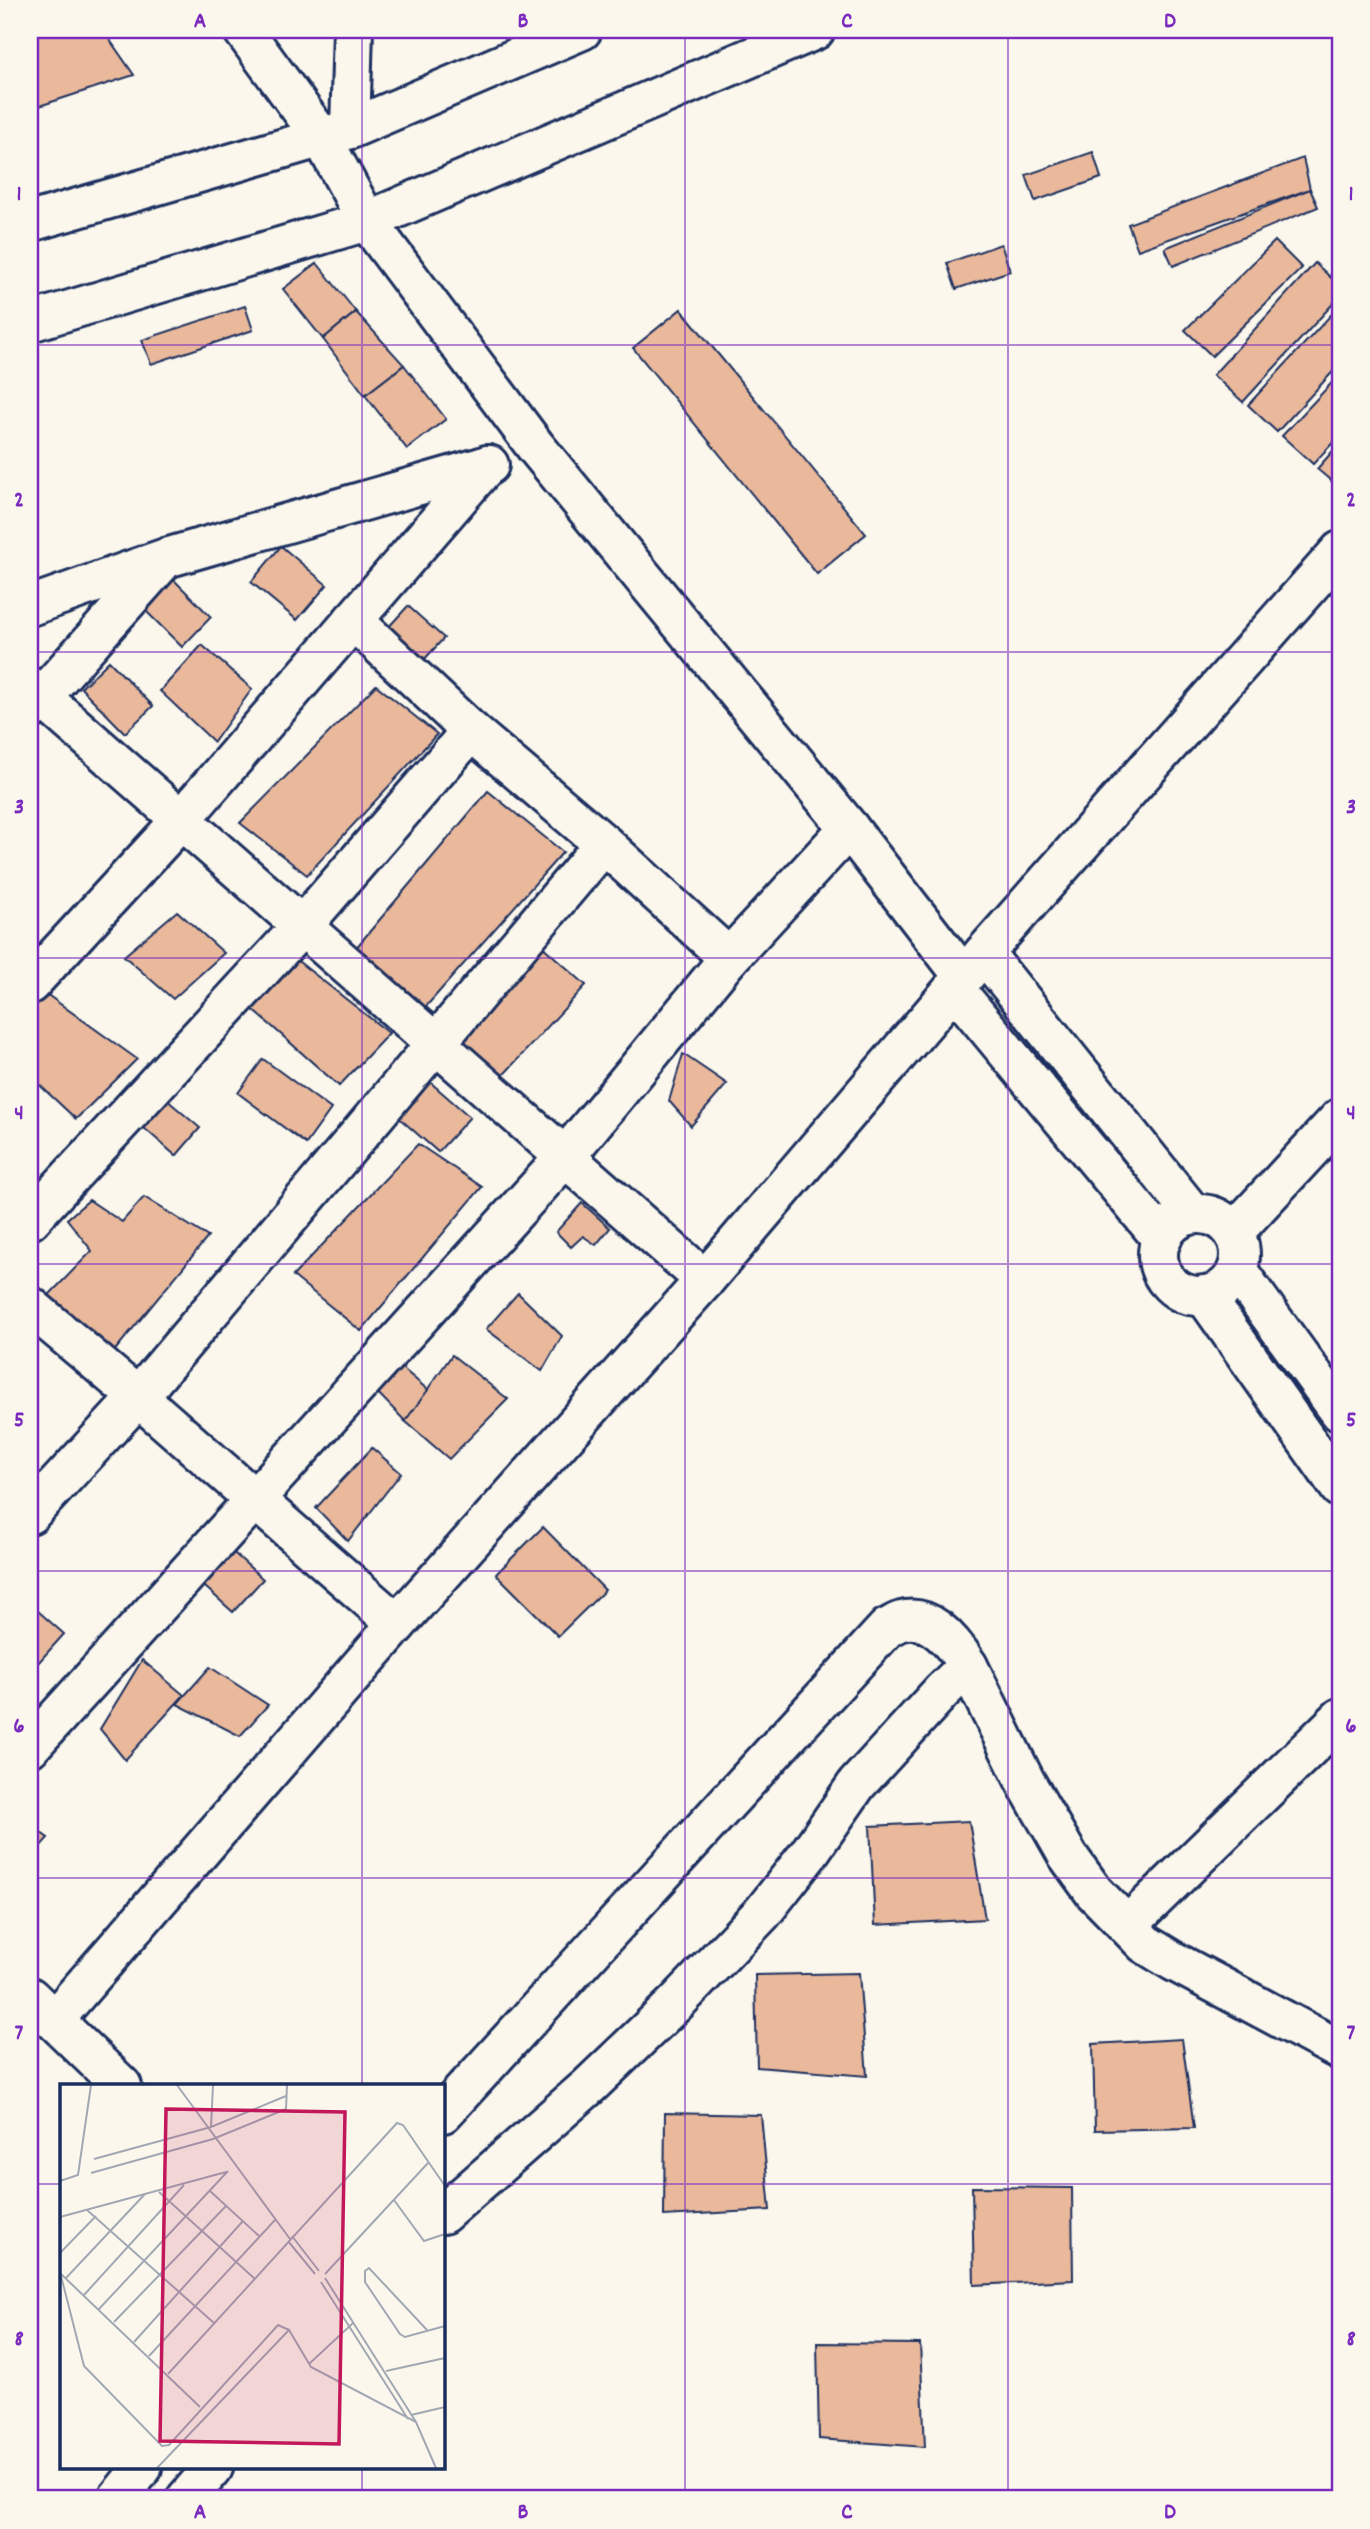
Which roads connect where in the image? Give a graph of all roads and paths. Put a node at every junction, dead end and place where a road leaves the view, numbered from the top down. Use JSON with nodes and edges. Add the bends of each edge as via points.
{"nodes":[{"id":1,"x":243,"y":30,"type":"edge"},
{"id":2,"x":353,"y":30,"type":"edge"},
{"id":3,"x":582,"y":30,"type":"edge"},
{"id":4,"x":815,"y":30,"type":"edge"},
{"id":5,"x":336,"y":133,"type":"junction"},
{"id":6,"x":366,"y":221,"type":"junction"},
{"id":7,"x":30,"y":222,"type":"edge"},
{"id":8,"x":30,"y":322,"type":"edge"},
{"id":9,"x":535,"y":446,"type":"junction"},
{"id":10,"x":487,"y":466,"type":"junction"},
{"id":11,"x":1340,"y":551,"type":"edge"},
{"id":12,"x":166,"y":558,"type":"junction"},
{"id":13,"x":30,"y":606,"type":"edge"},
{"id":14,"x":354,"y":620,"type":"junction"},
{"id":15,"x":33,"y":698,"type":"edge"},
{"id":16,"x":471,"y":731,"type":"junction"},
{"id":17,"x":181,"y":820,"type":"junction"},
{"id":18,"x":849,"y":828,"type":"junction"},
{"id":19,"x":604,"y":844,"type":"junction"},
{"id":20,"x":302,"y":926,"type":"junction"},
{"id":21,"x":729,"y":958,"type":"junction"},
{"id":22,"x":967,"y":973,"type":"junction"},
{"id":23,"x":30,"y":984,"type":"edge"},
{"id":24,"x":437,"y":1044,"type":"junction"},
{"id":25,"x":1340,"y":1118,"type":"edge"},
{"id":26,"x":565,"y":1157,"type":"junction"},
{"id":27,"x":1193,"y":1214,"type":"junction"},
{"id":28,"x":30,"y":1220,"type":"edge"},
{"id":29,"x":1234,"y":1232,"type":"junction"},
{"id":30,"x":1162,"y":1239,"type":"junction"},
{"id":31,"x":1237,"y":1270,"type":"junction"},
{"id":32,"x":705,"y":1280,"type":"junction"},
{"id":33,"x":1204,"y":1295,"type":"junction"},
{"id":34,"x":30,"y":1306,"type":"edge"},
{"id":35,"x":138,"y":1397,"type":"junction"},
{"id":36,"x":1340,"y":1412,"type":"edge"},
{"id":37,"x":1340,"y":1488,"type":"edge"},
{"id":38,"x":254,"y":1499,"type":"junction"},
{"id":39,"x":30,"y":1514,"type":"edge"},
{"id":40,"x":397,"y":1624,"type":"junction"},
{"id":41,"x":968,"y":1667,"type":"junction"},
{"id":42,"x":1340,"y":1718,"type":"edge"},
{"id":43,"x":30,"y":1747,"type":"edge"},
{"id":44,"x":1128,"y":1925,"type":"junction"},
{"id":45,"x":42,"y":2009,"type":"edge"},
{"id":46,"x":1340,"y":2050,"type":"edge"},
{"id":47,"x":120,"y":2084,"type":"edge"},
{"id":48,"x":444,"y":2112,"type":"edge"},
{"id":49,"x":444,"y":2213,"type":"edge"},
{"id":50,"x":140,"y":2470,"type":"edge"},
{"id":51,"x":211,"y":2470,"type":"edge"},
{"id":52,"x":117,"y":2499,"type":"edge"},
{"id":53,"x":186,"y":2499,"type":"edge"}],
"edges":[{"from":1,"to":5,"type":"street"},
{"from":2,"to":5,"type":"street"},
{"from":3,"to":5,"type":"street"},
{"from":4,"to":6,"type":"street"},
{"from":5,"to":6,"type":"street"},
{"from":5,"to":7,"type":"street"},
{"from":6,"to":8,"type":"street"},
{"from":6,"to":9,"type":"street"},
{"from":9,"to":10,"type":"street"},
{"from":9,"to":18,"type":"street"},
{"from":10,"to":12,"type":"street"},
{"from":10,"to":14,"type":"street"},
{"from":11,"to":22,"type":"street"},
{"from":12,"to":13,"type":"street"},
{"from":12,"to":15,"type":"street"},
{"from":14,"to":16,"type":"street"},
{"from":14,"to":17,"type":"street"},
{"from":15,"to":17,"type":"street"},
{"from":16,"to":19,"type":"street"},
{"from":16,"to":20,"type":"street"},
{"from":17,"to":20,"type":"street"},
{"from":17,"to":23,"type":"street"},
{"from":18,"to":21,"type":"street"},
{"from":18,"to":22,"type":"street"},
{"from":19,"to":21,"type":"street"},
{"from":19,"to":24,"type":"street"},
{"from":20,"to":24,"type":"street"},
{"from":20,"to":28,"type":"street"},
{"from":21,"to":26,"type":"street"},
{"from":22,"to":27,"type":"street"},
{"from":22,"to":30,"type":"street"},
{"from":22,"to":32,"type":"street"},
{"from":24,"to":26,"type":"street"},
{"from":24,"to":35,"type":"street"},
{"from":25,"to":29,"type":"street"},
{"from":26,"to":32,"type":"street"},
{"from":26,"to":38,"type":"street"},
{"from":27,"to":29,"type":"street","via":[[1209,1214]]},
{"from":27,"to":30,"type":"street","via":[[1177,1220]]},
{"from":29,"to":31,"type":"street","via":[[1240,1247]]},
{"from":30,"to":33,"type":"street","via":[[1159,1265],[1166,1280],[1178,1290]]},
{"from":31,"to":33,"type":"street","via":[[1223,1288]]},
{"from":31,"to":36,"type":"street"},
{"from":32,"to":40,"type":"street"},
{"from":33,"to":37,"type":"street"},
{"from":34,"to":35,"type":"street"},
{"from":35,"to":38,"type":"street"},
{"from":35,"to":39,"type":"street"},
{"from":38,"to":40,"type":"street"},
{"from":38,"to":43,"type":"street"},
{"from":40,"to":45,"type":"street"},
{"from":41,"to":44,"type":"street","via":[[1068,1856],[1094,1892]]},
{"from":41,"to":48,"type":"street","via":[[939,1630],[923,1621],[904,1620],[887,1628]]},
{"from":41,"to":49,"type":"street","via":[[857,1784],[763,1912],[677,2002]]},
{"from":42,"to":44,"type":"street"},
{"from":44,"to":46,"type":"street","via":[[1145,1944],[1172,1961]]},
{"from":45,"to":47,"type":"street"},
{"from":50,"to":52,"type":"street"},
{"from":51,"to":53,"type":"street"}]}
